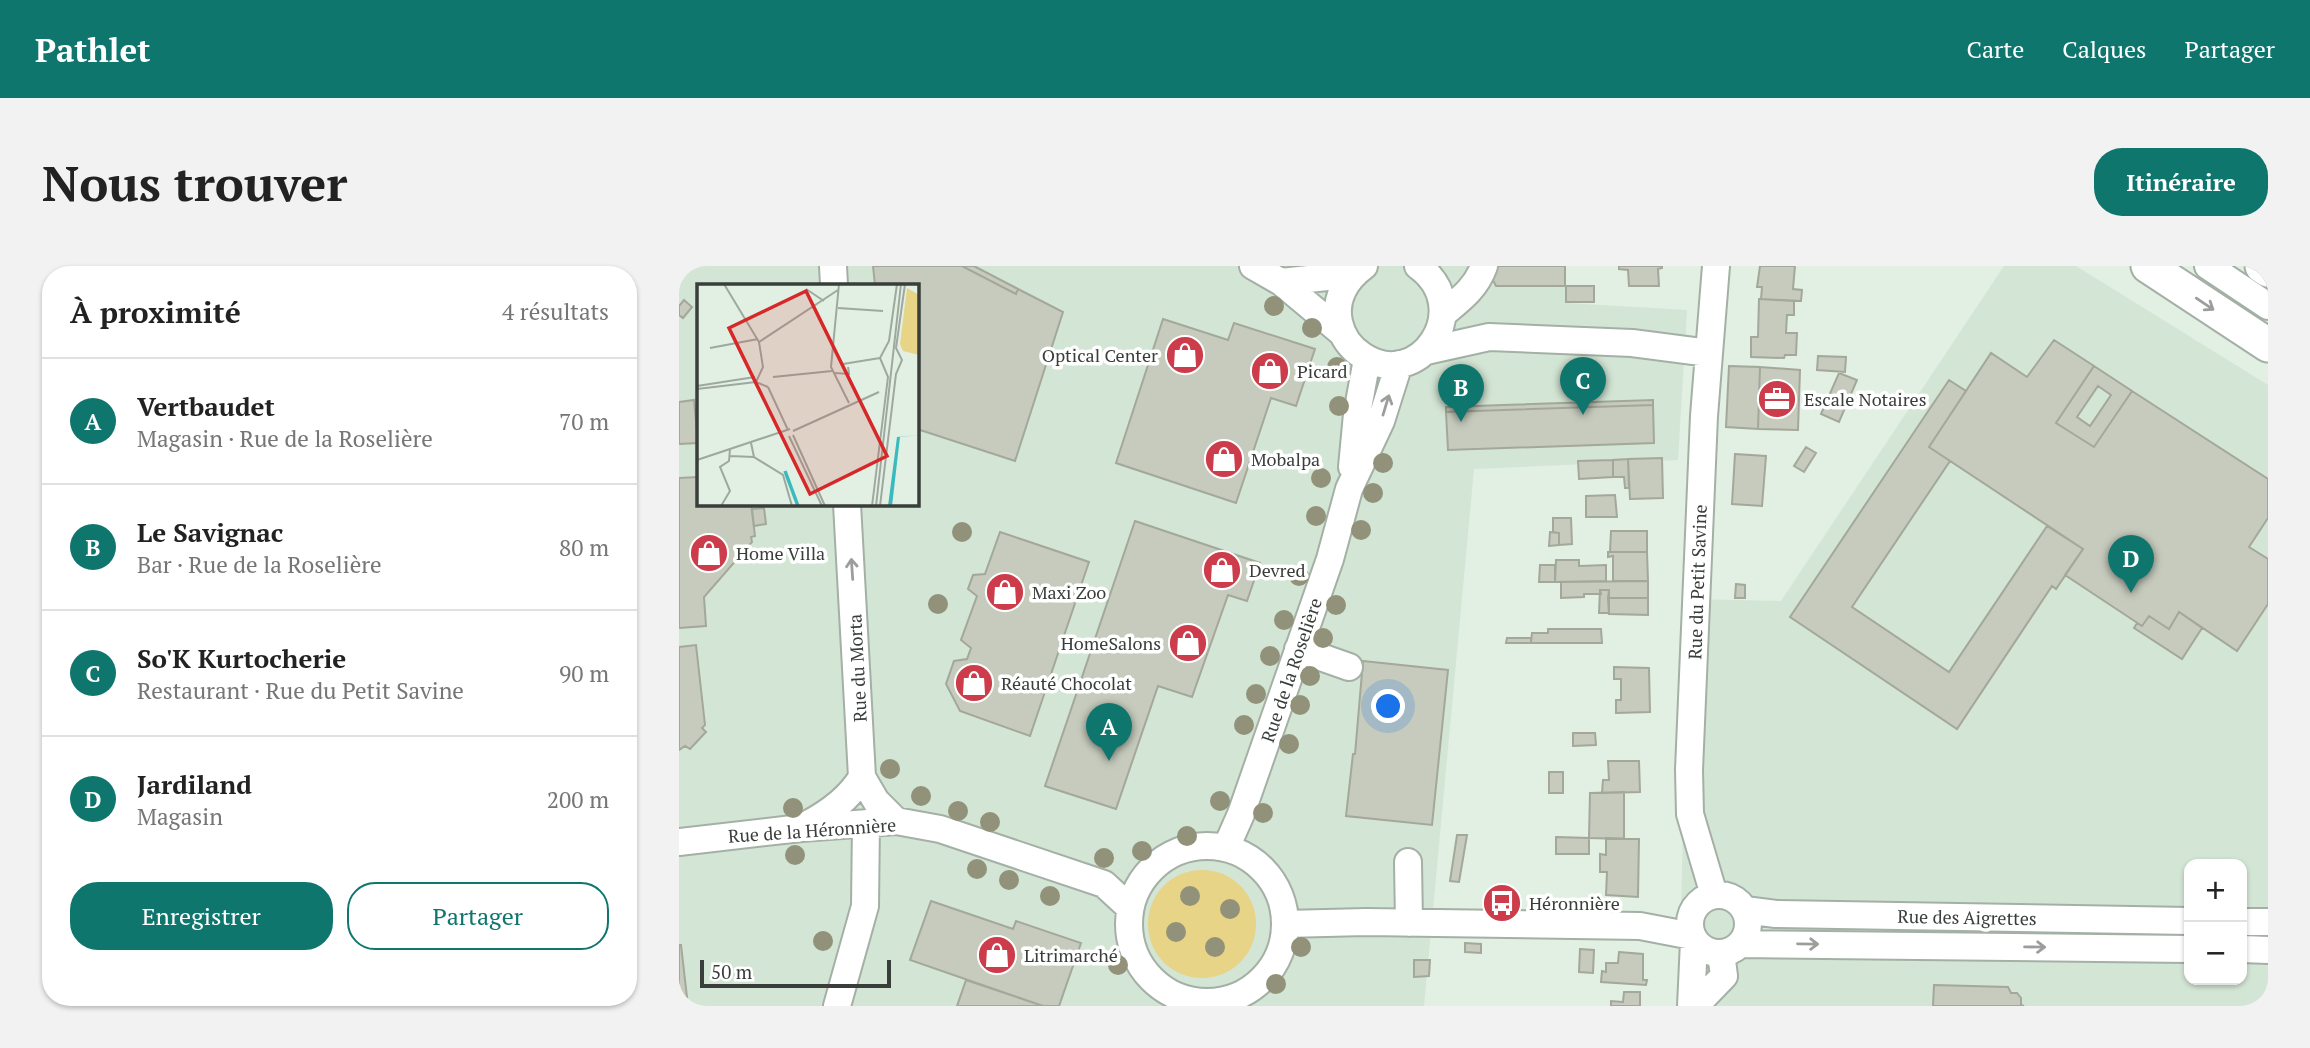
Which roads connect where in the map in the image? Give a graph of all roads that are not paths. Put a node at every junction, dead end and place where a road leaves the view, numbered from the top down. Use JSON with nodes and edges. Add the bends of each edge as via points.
{"nodes":[{"id":1,"x":833,"y":266,"type":"edge"},
{"id":2,"x":1253,"y":266,"type":"edge"},
{"id":3,"x":1484,"y":266,"type":"edge"},
{"id":4,"x":1716,"y":266,"type":"edge"},
{"id":5,"x":2148,"y":266,"type":"edge"},
{"id":6,"x":2208,"y":266,"type":"edge"},
{"id":7,"x":2262,"y":266,"type":"edge"},
{"id":8,"x":1424,"y":268,"type":"edge"},
{"id":9,"x":1359,"y":270,"type":"edge"},
{"id":10,"x":2268,"y":270,"type":"edge"},
{"id":11,"x":1281,"y":282,"type":"junction"},
{"id":12,"x":834,"y":284,"type":"edge"},
{"id":13,"x":2268,"y":306,"type":"edge"},
{"id":14,"x":1444,"y":313,"type":"junction"},
{"id":15,"x":1341,"y":332,"type":"junction"},
{"id":16,"x":1489,"y":337,"type":"junction"},
{"id":17,"x":2268,"y":345,"type":"edge"},
{"id":18,"x":1426,"y":351,"type":"junction"},
{"id":19,"x":1709,"y":353,"type":"junction"},
{"id":20,"x":1367,"y":359,"type":"junction"},
{"id":21,"x":1399,"y":364,"type":"junction"},
{"id":22,"x":1349,"y":489,"type":"junction"},
{"id":23,"x":847,"y":506,"type":"edge"},
{"id":24,"x":1298,"y":649,"type":"junction"},
{"id":25,"x":1349,"y":667,"type":"dead end"},
{"id":26,"x":862,"y":777,"type":"junction"},
{"id":27,"x":896,"y":821,"type":"junction"},
{"id":28,"x":866,"y":823,"type":"junction"},
{"id":29,"x":801,"y":828,"type":"junction"},
{"id":30,"x":679,"y":842,"type":"edge"},
{"id":31,"x":1226,"y":848,"type":"junction"},
{"id":32,"x":1408,"y":862,"type":"dead end"},
{"id":33,"x":1141,"y":880,"type":"junction"},
{"id":34,"x":1104,"y":884,"type":"junction"},
{"id":35,"x":1714,"y":895,"type":"junction"},
{"id":36,"x":1129,"y":907,"type":"junction"},
{"id":37,"x":1745,"y":910,"type":"junction"},
{"id":38,"x":2184,"y":921,"type":"edge"},
{"id":39,"x":2247,"y":922,"type":"edge"},
{"id":40,"x":2268,"y":922,"type":"edge"},
{"id":41,"x":1409,"y":923,"type":"junction"},
{"id":42,"x":1286,"y":924,"type":"junction"},
{"id":43,"x":1692,"y":930,"type":"junction"},
{"id":44,"x":1730,"y":949,"type":"junction"},
{"id":45,"x":2184,"y":949,"type":"edge"},
{"id":46,"x":2247,"y":950,"type":"edge"},
{"id":47,"x":2268,"y":950,"type":"edge"},
{"id":48,"x":1157,"y":997,"type":"edge"},
{"id":49,"x":1196,"y":1005,"type":"edge"},
{"id":50,"x":837,"y":1006,"type":"edge"},
{"id":51,"x":1693,"y":1006,"type":"edge"}],
"edges":[{"from":1,"to":12,"type":"street"},
{"from":2,"to":11,"type":"street"},
{"from":3,"to":14,"type":"street","via":[[1469,293]]},
{"from":4,"to":19,"type":"street","name":"Rue du Petit Savine"},
{"from":5,"to":17,"type":"main road","one_way":true},
{"from":6,"to":13,"type":"street"},
{"from":7,"to":10,"type":"main road"},
{"from":8,"to":14,"type":"street","via":[[1437,285]]},
{"from":9,"to":11,"type":"street"},
{"from":9,"to":15,"type":"street","via":[[1344,286],[1339,301]]},
{"from":11,"to":15,"type":"street"},
{"from":14,"to":16,"type":"street"},
{"from":14,"to":18,"type":"street"},
{"from":15,"to":20,"type":"street"},
{"from":16,"to":18,"type":"street"},
{"from":16,"to":19,"type":"street","via":[[1632,343]]},
{"from":18,"to":21,"type":"street"},
{"from":19,"to":35,"type":"street","name":"Rue du Petit Savine","via":[[1689,803]]},
{"from":20,"to":21,"type":"street"},
{"from":20,"to":22,"type":"street","name":"Rue de la Roselière"},
{"from":22,"to":21,"type":"street","name":"Rue de la Roselière","one_way":true,"via":[[1381,421]]},
{"from":22,"to":24,"type":"street","name":"Rue de la Roselière"},
{"from":26,"to":23,"type":"street","name":"Rue du Morta","one_way":true},
{"from":24,"to":25,"type":"street"},
{"from":24,"to":31,"type":"street","name":"Rue de la Roselière"},
{"from":26,"to":27,"type":"street","name":"Rue du Morta","via":[[876,802]]},
{"from":26,"to":29,"type":"street","via":[[827,814]]},
{"from":27,"to":28,"type":"street","name":"Rue de la Héronnière"},
{"from":27,"to":34,"type":"street","name":"Rue de la Héronnière","via":[[940,829]]},
{"from":28,"to":29,"type":"street","name":"Rue de la Héronnière"},
{"from":28,"to":50,"type":"street","via":[[865,906]]},
{"from":29,"to":30,"type":"street","name":"Rue de la Héronnière"},
{"from":31,"to":33,"type":"street","via":[[1193,846],[1160,860]]},
{"from":31,"to":42,"type":"street","via":[[1249,857],[1269,876],[1281,897]]},
{"from":32,"to":41,"type":"street"},
{"from":33,"to":34,"type":"street"},
{"from":33,"to":36,"type":"street"},
{"from":34,"to":36,"type":"street"},
{"from":35,"to":37,"type":"street","via":[[1734,899]]},
{"from":35,"to":43,"type":"street","via":[[1696,905]]},
{"from":36,"to":48,"type":"street","via":[[1129,941]]},
{"from":37,"to":38,"type":"street","name":"Rue des Aigrettes"},
{"from":37,"to":44,"type":"street","via":[[1746,935]]},
{"from":39,"to":40,"type":"street"},
{"from":41,"to":42,"type":"street"},
{"from":41,"to":43,"type":"street"},
{"from":42,"to":49,"type":"street","via":[[1274,965],[1256,986],[1224,1002]]},
{"from":43,"to":44,"type":"street","via":[[1706,951]]},
{"from":43,"to":51,"type":"street"},
{"from":44,"to":45,"type":"street","one_way":true},
{"from":44,"to":51,"type":"street","via":[[1724,976]]},
{"from":46,"to":47,"type":"street"},
{"from":48,"to":49,"type":"street"}]}
